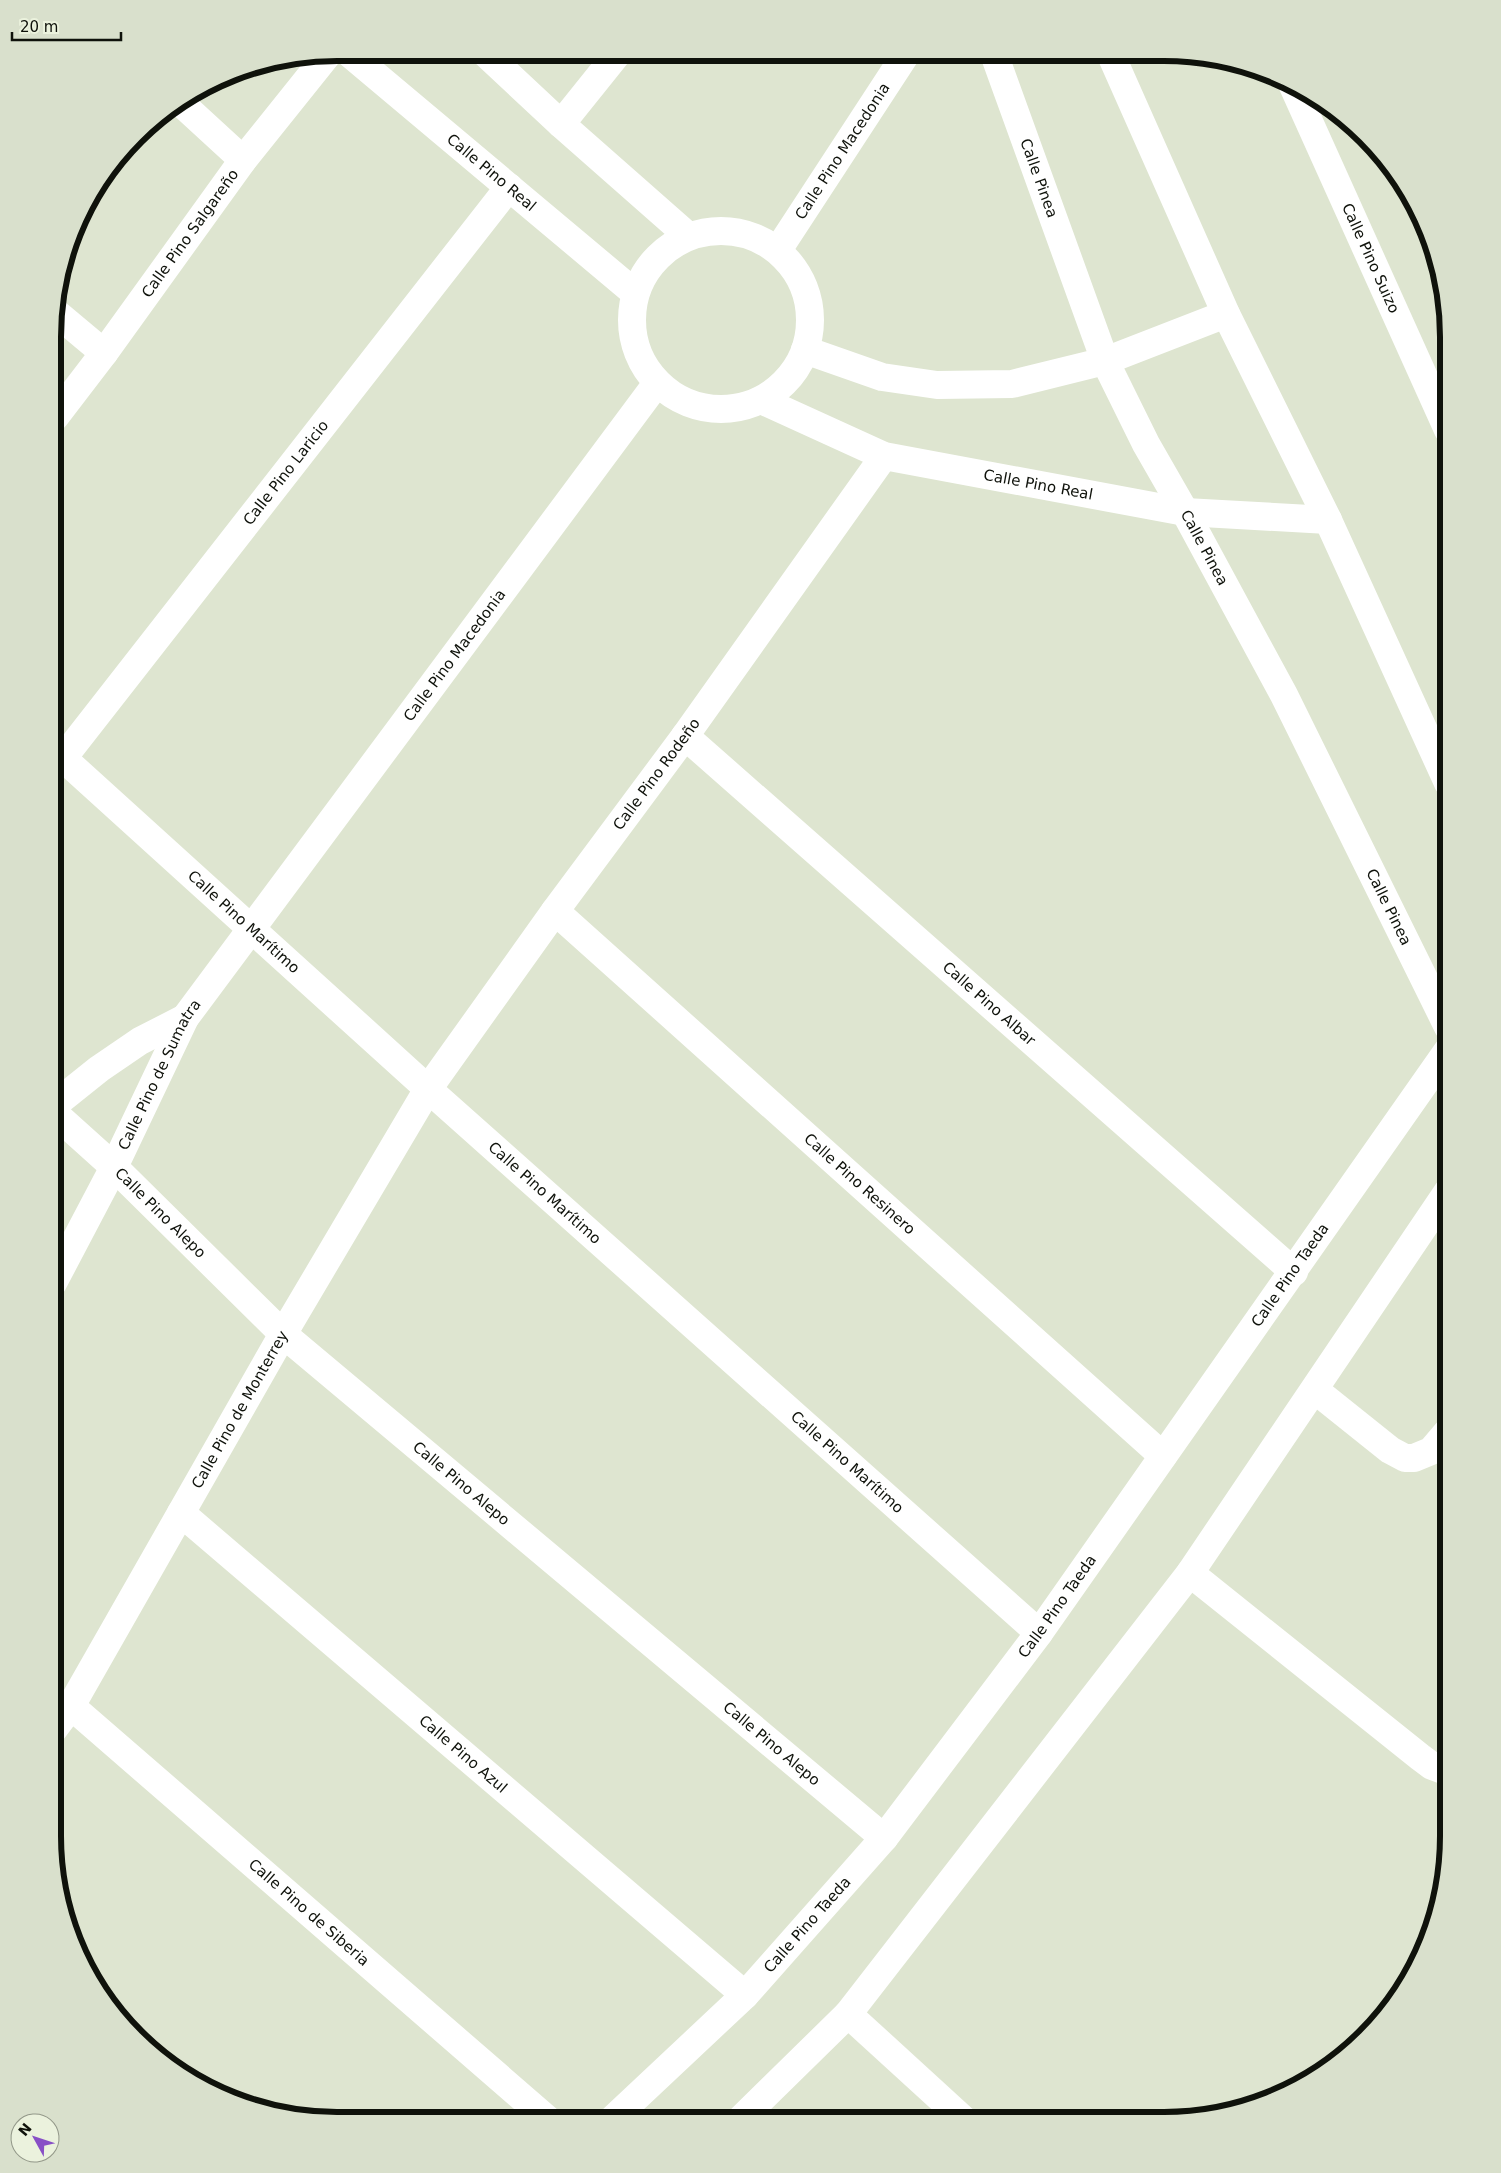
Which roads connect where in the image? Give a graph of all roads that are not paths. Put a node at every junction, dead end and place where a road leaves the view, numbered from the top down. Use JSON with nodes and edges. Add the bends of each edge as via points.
{"nodes":[{"id":1,"x":360,"y":61,"type":"edge"},
{"id":2,"x":494,"y":61,"type":"edge"},
{"id":3,"x":612,"y":61,"type":"edge"},
{"id":4,"x":901,"y":61,"type":"edge"},
{"id":5,"x":997,"y":61,"type":"edge"},
{"id":6,"x":1114,"y":61,"type":"edge"},
{"id":7,"x":322,"y":62,"type":"edge"},
{"id":8,"x":1297,"y":96,"type":"edge"},
{"id":9,"x":185,"y":107,"type":"edge"},
{"id":10,"x":561,"y":124,"type":"junction"},
{"id":11,"x":243,"y":160,"type":"junction"},
{"id":12,"x":509,"y":187,"type":"junction"},
{"id":13,"x":687,"y":235,"type":"junction"},
{"id":14,"x":778,"y":250,"type":"junction"},
{"id":15,"x":636,"y":293,"type":"junction"},
{"id":16,"x":1226,"y":314,"type":"junction"},
{"id":17,"x":62,"y":318,"type":"edge"},
{"id":18,"x":805,"y":350,"type":"junction"},
{"id":19,"x":104,"y":354,"type":"junction"},
{"id":20,"x":1105,"y":361,"type":"junction"},
{"id":21,"x":657,"y":383,"type":"junction"},
{"id":22,"x":761,"y":400,"type":"junction"},
{"id":23,"x":61,"y":409,"type":"edge"},
{"id":24,"x":1440,"y":412,"type":"edge"},
{"id":25,"x":884,"y":456,"type":"junction"},
{"id":26,"x":1185,"y":512,"type":"junction"},
{"id":27,"x":1328,"y":520,"type":"junction"},
{"id":28,"x":685,"y":736,"type":"junction"},
{"id":29,"x":61,"y":750,"type":"edge"},
{"id":30,"x":61,"y":757,"type":"edge"},
{"id":31,"x":1440,"y":765,"type":"edge"},
{"id":32,"x":556,"y":911,"type":"junction"},
{"id":33,"x":250,"y":928,"type":"junction"},
{"id":34,"x":1440,"y":1011,"type":"edge"},
{"id":35,"x":185,"y":1018,"type":"junction"},
{"id":36,"x":1440,"y":1062,"type":"edge"},
{"id":37,"x":428,"y":1089,"type":"junction"},
{"id":38,"x":61,"y":1099,"type":"edge"},
{"id":39,"x":61,"y":1119,"type":"edge"},
{"id":40,"x":114,"y":1167,"type":"junction"},
{"id":41,"x":1440,"y":1203,"type":"edge"},
{"id":42,"x":61,"y":1268,"type":"edge"},
{"id":43,"x":1294,"y":1272,"type":"junction"},
{"id":44,"x":283,"y":1334,"type":"junction"},
{"id":45,"x":1315,"y":1390,"type":"junction"},
{"id":46,"x":1440,"y":1440,"type":"edge"},
{"id":47,"x":1163,"y":1456,"type":"junction"},
{"id":48,"x":181,"y":1513,"type":"junction"},
{"id":49,"x":1190,"y":1573,"type":"junction"},
{"id":50,"x":1039,"y":1633,"type":"junction"},
{"id":51,"x":71,"y":1706,"type":"junction"},
{"id":52,"x":61,"y":1719,"type":"edge"},
{"id":53,"x":1440,"y":1769,"type":"edge"},
{"id":54,"x":884,"y":1838,"type":"junction"},
{"id":55,"x":745,"y":1995,"type":"junction"},
{"id":56,"x":848,"y":2014,"type":"junction"},
{"id":57,"x":539,"y":2112,"type":"edge"},
{"id":58,"x":621,"y":2112,"type":"edge"},
{"id":59,"x":748,"y":2112,"type":"edge"},
{"id":60,"x":955,"y":2112,"type":"edge"}],
"edges":[{"from":1,"to":12,"type":"street","name":"Calle Pino Real"},
{"from":2,"to":10,"type":"street"},
{"from":3,"to":10,"type":"street"},
{"from":4,"to":14,"type":"street","name":"Calle Pino Macedonia"},
{"from":5,"to":20,"type":"street","name":"Calle Pinea"},
{"from":6,"to":16,"type":"street"},
{"from":7,"to":11,"type":"street","name":"Calle Pino Salgareño"},
{"from":8,"to":24,"type":"street","name":"Calle Pino Suizo"},
{"from":9,"to":11,"type":"street"},
{"from":10,"to":13,"type":"street"},
{"from":11,"to":19,"type":"street","name":"Calle Pino Salgareño"},
{"from":12,"to":15,"type":"street","name":"Calle Pino Real"},
{"from":12,"to":29,"type":"street","name":"Calle Pino Laricio"},
{"from":13,"to":14,"type":"street","via":[[728,230],[754,237]]},
{"from":13,"to":15,"type":"street","via":[[665,249],[645,273]]},
{"from":14,"to":18,"type":"street","via":[[796,270],[807,295],[811,323]]},
{"from":15,"to":21,"type":"street","via":[[632,317],[634,341],[643,364]]},
{"from":16,"to":20,"type":"street"},
{"from":16,"to":27,"type":"street"},
{"from":17,"to":19,"type":"street"},
{"from":18,"to":20,"type":"street","via":[[882,377],[937,385],[1012,384]]},
{"from":18,"to":22,"type":"street","via":[[788,379]]},
{"from":19,"to":23,"type":"street","name":"Calle Pino Salgareño"},
{"from":20,"to":26,"type":"street","name":"Calle Pinea","via":[[1146,444]]},
{"from":21,"to":22,"type":"street","via":[[680,400],[707,409],[734,409]]},
{"from":21,"to":33,"type":"street","name":"Calle Pino Macedonia"},
{"from":22,"to":25,"type":"street","name":"Calle Pino Real"},
{"from":25,"to":26,"type":"street","name":"Calle Pino Real"},
{"from":25,"to":28,"type":"street","name":"Calle Pino Rodeño"},
{"from":26,"to":27,"type":"street","name":"Calle Pino Real"},
{"from":26,"to":34,"type":"street","name":"Calle Pinea","via":[[1284,694]]},
{"from":27,"to":31,"type":"street"},
{"from":28,"to":32,"type":"street","name":"Calle Pino Rodeño"},
{"from":28,"to":43,"type":"street","name":"Calle Pino Albar"},
{"from":30,"to":33,"type":"street","name":"Calle Pino Marítimo"},
{"from":32,"to":37,"type":"street","name":"Calle Pino Rodeño"},
{"from":32,"to":47,"type":"street","name":"Calle Pino Resinero"},
{"from":33,"to":35,"type":"street","name":"Calle Pino de Sumatra"},
{"from":33,"to":37,"type":"street","name":"Calle Pino Marítimo"},
{"from":35,"to":38,"type":"street","via":[[140,1041]]},
{"from":35,"to":40,"type":"street","name":"Calle Pino de Sumatra"},
{"from":36,"to":43,"type":"street","name":"Calle Pino Taeda"},
{"from":37,"to":44,"type":"street","name":"Calle Pino de Monterrey"},
{"from":37,"to":50,"type":"street","name":"Calle Pino Marítimo"},
{"from":39,"to":40,"type":"street","name":"Calle Pino Alepo"},
{"from":40,"to":42,"type":"street","name":"Calle Pino de Sumatra"},
{"from":40,"to":44,"type":"street","name":"Calle Pino Alepo"},
{"from":41,"to":45,"type":"street"},
{"from":43,"to":47,"type":"street","name":"Calle Pino Taeda"},
{"from":44,"to":48,"type":"street","name":"Calle Pino de Monterrey"},
{"from":44,"to":54,"type":"street","name":"Calle Pino Alepo"},
{"from":45,"to":46,"type":"street","via":[[1390,1450],[1405,1458],[1431,1451]]},
{"from":45,"to":49,"type":"street"},
{"from":47,"to":50,"type":"street","name":"Calle Pino Taeda"},
{"from":48,"to":51,"type":"street","name":"Calle Pino de Monterrey"},
{"from":48,"to":55,"type":"street","name":"Calle Pino Azul"},
{"from":49,"to":53,"type":"street","via":[[1420,1757]]},
{"from":49,"to":56,"type":"street"},
{"from":50,"to":54,"type":"street","name":"Calle Pino Taeda"},
{"from":51,"to":52,"type":"street","name":"Calle Pino de Monterrey"},
{"from":51,"to":57,"type":"street","name":"Calle Pino de Siberia"},
{"from":54,"to":55,"type":"street","name":"Calle Pino Taeda"},
{"from":55,"to":58,"type":"street","name":"Calle Pino Taeda"},
{"from":56,"to":59,"type":"street"},
{"from":56,"to":60,"type":"street"}]}
